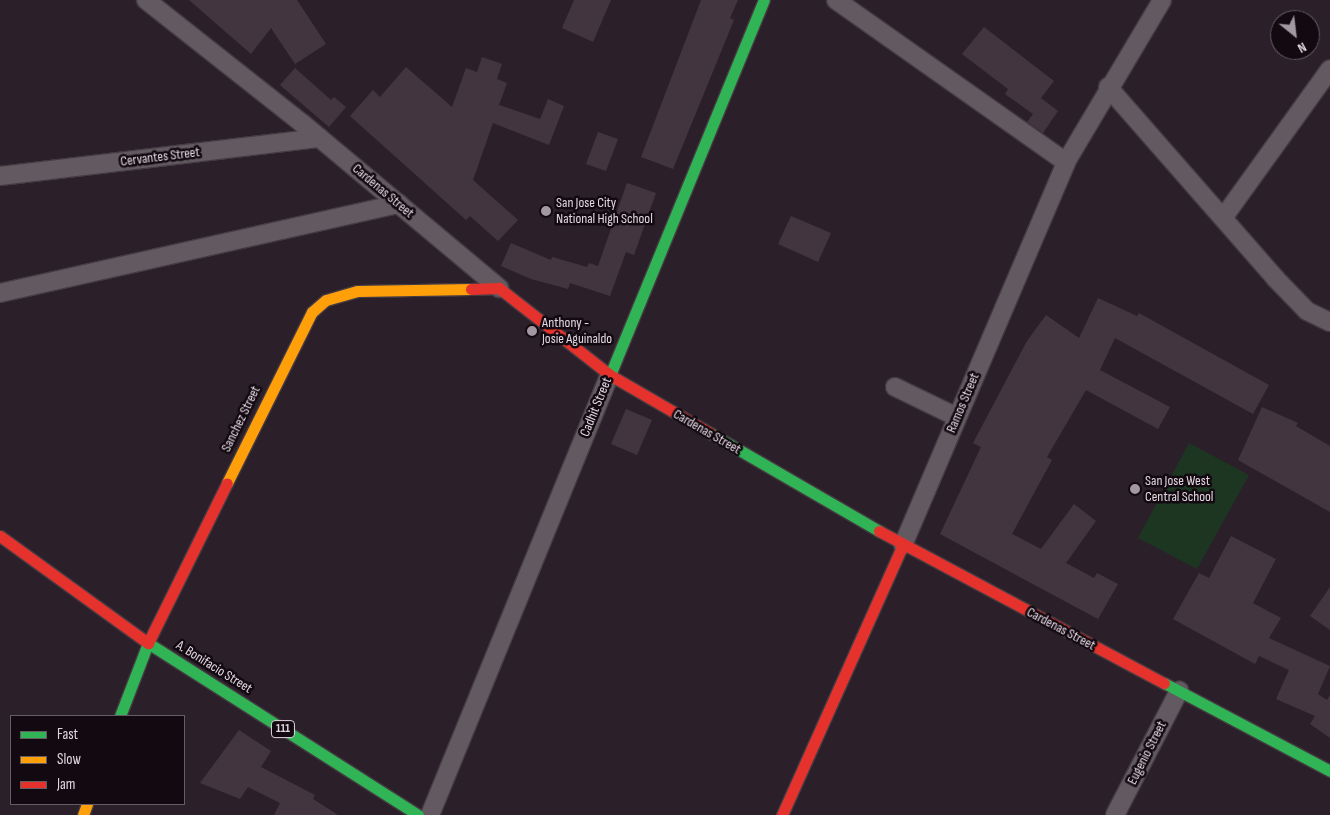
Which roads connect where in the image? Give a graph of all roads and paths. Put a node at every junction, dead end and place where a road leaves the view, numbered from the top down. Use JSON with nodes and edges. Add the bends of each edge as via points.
{"nodes":[{"id":1,"x":146,"y":0,"type":"edge"},
{"id":2,"x":764,"y":0,"type":"edge"},
{"id":3,"x":836,"y":0,"type":"edge"},
{"id":4,"x":1162,"y":0,"type":"edge"},
{"id":5,"x":1330,"y":68,"type":"edge"},
{"id":6,"x":1108,"y":87,"type":"junction"},
{"id":7,"x":320,"y":138,"type":"junction"},
{"id":8,"x":1066,"y":162,"type":"junction"},
{"id":9,"x":0,"y":176,"type":"edge"},
{"id":10,"x":399,"y":204,"type":"junction"},
{"id":11,"x":1224,"y":218,"type":"junction"},
{"id":12,"x":499,"y":288,"type":"junction"},
{"id":13,"x":0,"y":293,"type":"edge"},
{"id":14,"x":1330,"y":322,"type":"edge"},
{"id":15,"x":610,"y":375,"type":"junction"},
{"id":16,"x":895,"y":387,"type":"dead end"},
{"id":17,"x":957,"y":417,"type":"junction"},
{"id":18,"x":0,"y":536,"type":"edge"},
{"id":19,"x":903,"y":545,"type":"junction"},
{"id":20,"x":148,"y":643,"type":"junction"},
{"id":21,"x":1179,"y":691,"type":"junction"},
{"id":22,"x":120,"y":715,"type":"edge"},
{"id":23,"x":1330,"y":771,"type":"edge"},
{"id":24,"x":418,"y":815,"type":"edge"},
{"id":25,"x":430,"y":815,"type":"edge"},
{"id":26,"x":782,"y":815,"type":"edge"},
{"id":27,"x":1115,"y":815,"type":"edge"}],
"edges":[{"from":1,"to":7,"type":"street","name":"Cardenas Street"},
{"from":2,"to":15,"type":"street","name":"Cadhit Street"},
{"from":3,"to":8,"type":"street"},
{"from":4,"to":6,"type":"street","name":"Ramos Street"},
{"from":5,"to":11,"type":"street"},
{"from":6,"to":8,"type":"street","name":"Ramos Street"},
{"from":6,"to":11,"type":"street"},
{"from":7,"to":9,"type":"street","name":"Cervantes Street"},
{"from":7,"to":10,"type":"street","name":"Cardenas Street"},
{"from":8,"to":17,"type":"street","name":"Ramos Street"},
{"from":10,"to":12,"type":"street","name":"Cardenas Street"},
{"from":10,"to":13,"type":"street"},
{"from":11,"to":14,"type":"street","via":[[1307,310]]},
{"from":12,"to":15,"type":"street","name":"Cardenas Street"},
{"from":12,"to":20,"type":"street","name":"Sanchez Street","via":[[358,291],[326,300],[312,312]]},
{"from":15,"to":19,"type":"street","name":"Cardenas Street"},
{"from":15,"to":25,"type":"street","name":"Cadhit Street"},
{"from":16,"to":17,"type":"street"},
{"from":17,"to":19,"type":"street","name":"Ramos Street"},
{"from":18,"to":20,"type":"street","name":"A. Bonifacio Street"},
{"from":19,"to":21,"type":"street","name":"Cardenas Street"},
{"from":19,"to":26,"type":"street","name":"Ramos Street"},
{"from":20,"to":22,"type":"street","name":"Sanchez Street"},
{"from":20,"to":24,"type":"street","name":"A. Bonifacio Street","number":"111"},
{"from":21,"to":23,"type":"street","name":"Cardenas Street"},
{"from":21,"to":27,"type":"street","name":"Eugenio Street"}]}
